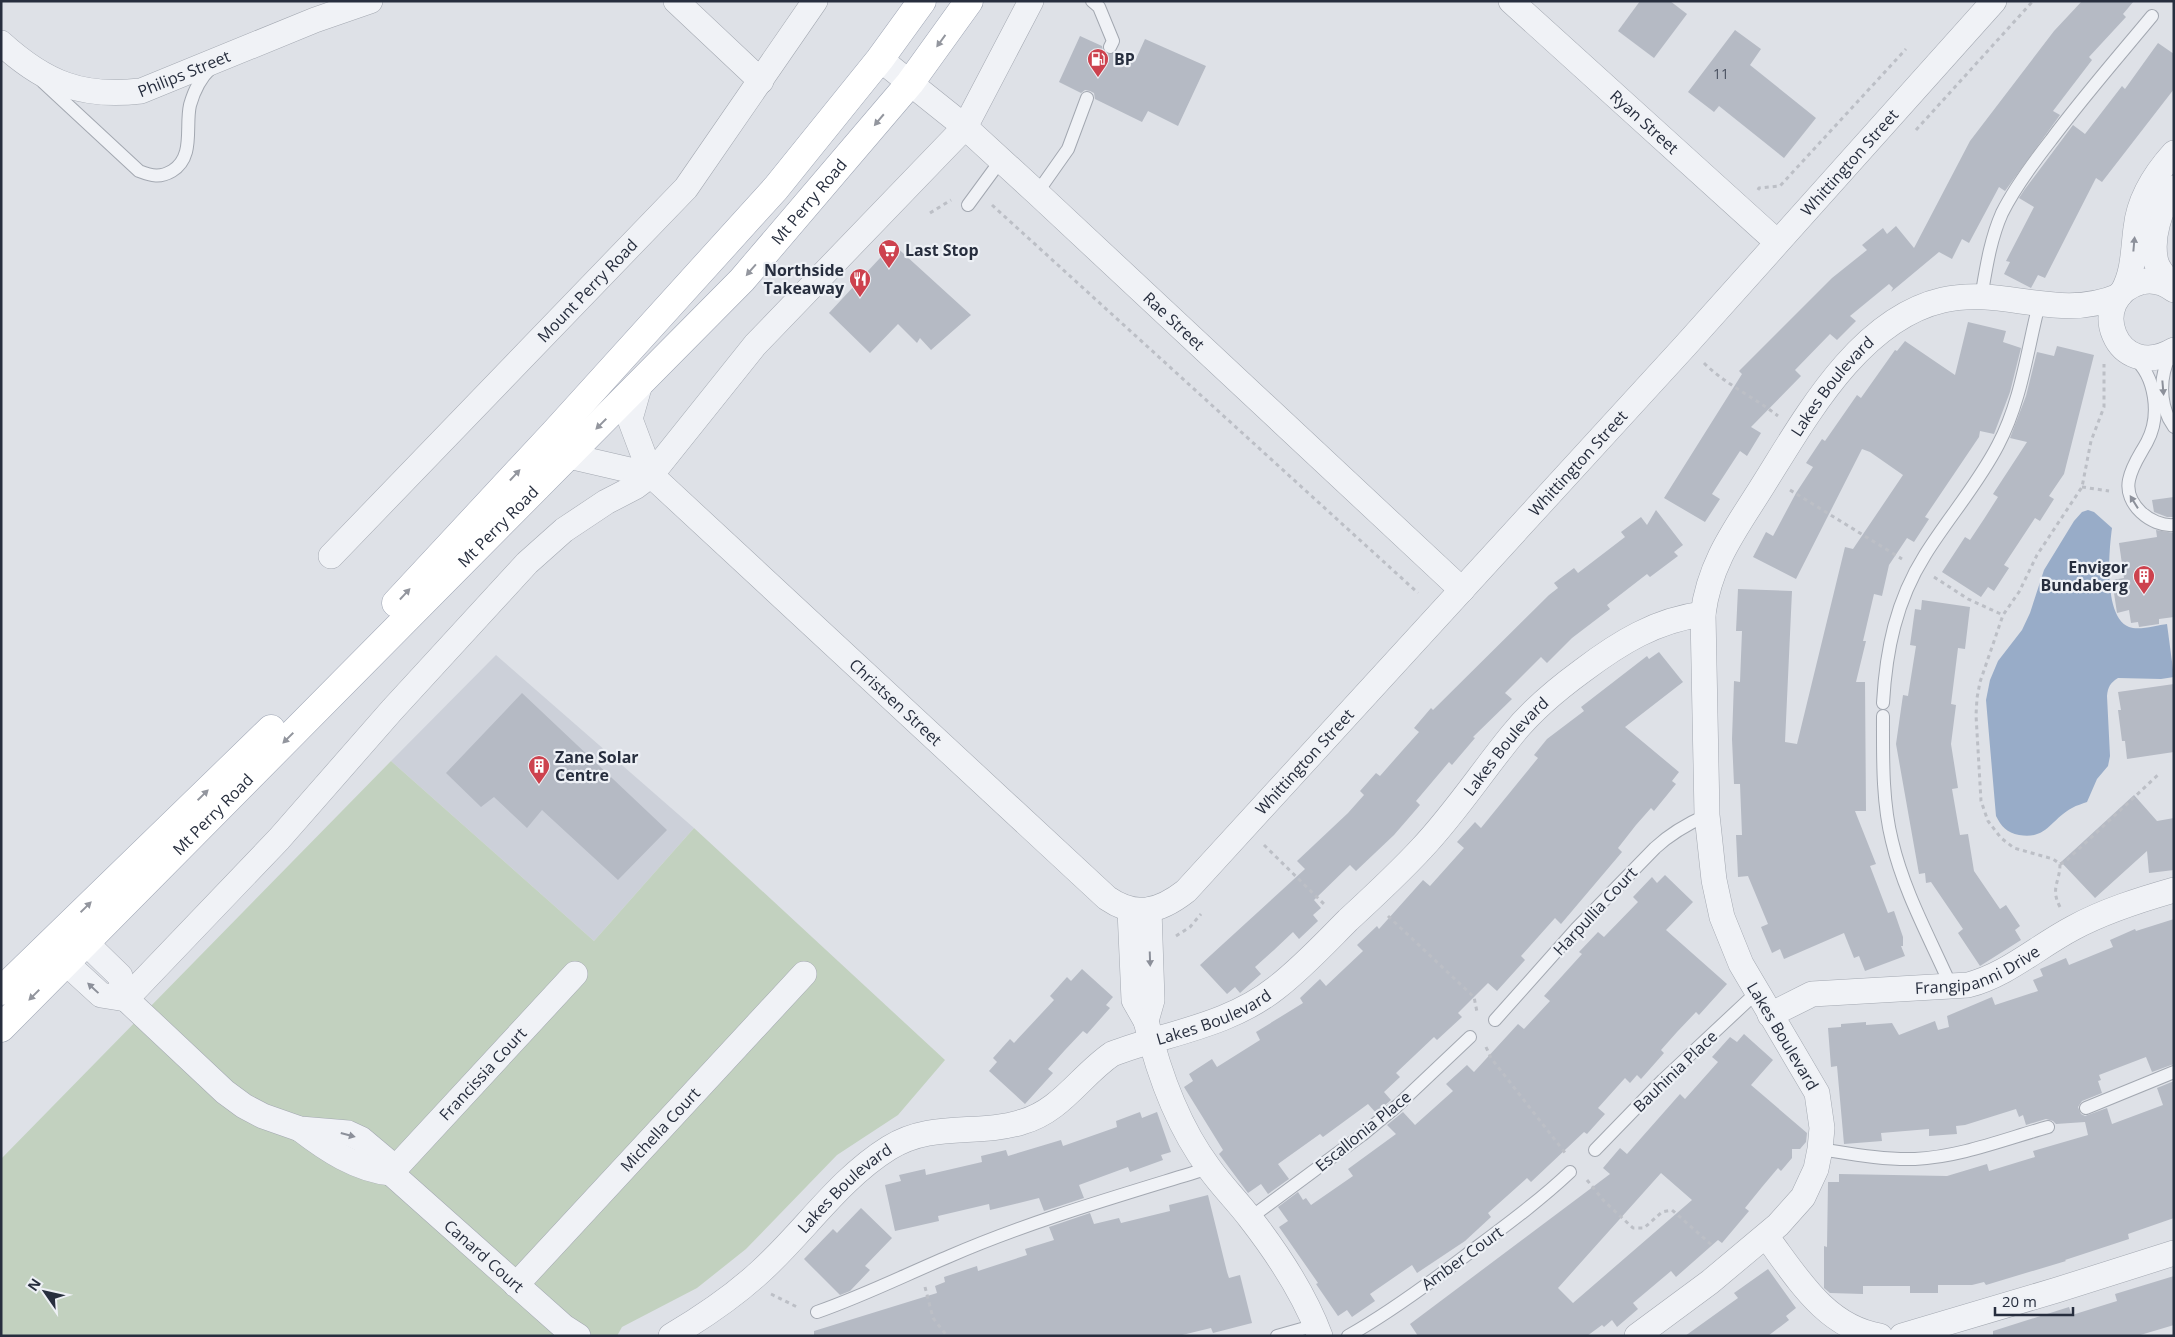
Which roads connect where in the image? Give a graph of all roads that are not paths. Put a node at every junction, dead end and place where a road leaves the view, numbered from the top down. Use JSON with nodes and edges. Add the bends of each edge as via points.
{"nodes":[{"id":1,"x":370,"y":1,"type":"edge"},
{"id":2,"x":676,"y":1,"type":"edge"},
{"id":3,"x":815,"y":1,"type":"edge"},
{"id":4,"x":922,"y":1,"type":"edge"},
{"id":5,"x":969,"y":1,"type":"edge"},
{"id":6,"x":1031,"y":1,"type":"edge"},
{"id":7,"x":1092,"y":1,"type":"edge"},
{"id":8,"x":1511,"y":1,"type":"edge"},
{"id":9,"x":1994,"y":1,"type":"edge"},
{"id":10,"x":311,"y":11,"type":"edge"},
{"id":11,"x":2152,"y":16,"type":"dead end"},
{"id":12,"x":1,"y":43,"type":"edge"},
{"id":13,"x":1110,"y":47,"type":"dead end"},
{"id":14,"x":222,"y":56,"type":"junction"},
{"id":15,"x":880,"y":59,"type":"junction"},
{"id":16,"x":24,"y":64,"type":"junction"},
{"id":17,"x":761,"y":81,"type":"junction"},
{"id":18,"x":910,"y":83,"type":"junction"},
{"id":19,"x":1087,"y":98,"type":"dead end"},
{"id":20,"x":965,"y":127,"type":"junction"},
{"id":21,"x":2174,"y":153,"type":"edge"},
{"id":22,"x":1001,"y":160,"type":"junction"},
{"id":23,"x":2174,"y":188,"type":"edge"},
{"id":24,"x":1038,"y":193,"type":"junction"},
{"id":25,"x":970,"y":202,"type":"road end"},
{"id":26,"x":1777,"y":242,"type":"junction"},
{"id":27,"x":2174,"y":289,"type":"edge"},
{"id":28,"x":2121,"y":294,"type":"junction"},
{"id":29,"x":1981,"y":298,"type":"junction"},
{"id":30,"x":2051,"y":305,"type":"junction"},
{"id":31,"x":2117,"y":350,"type":"junction"},
{"id":32,"x":2174,"y":350,"type":"edge"},
{"id":33,"x":640,"y":384,"type":"junction"},
{"id":34,"x":2174,"y":427,"type":"edge"},
{"id":35,"x":570,"y":456,"type":"junction"},
{"id":36,"x":651,"y":475,"type":"junction"},
{"id":37,"x":2174,"y":525,"type":"edge"},
{"id":38,"x":331,"y":556,"type":"dead end"},
{"id":39,"x":1462,"y":590,"type":"junction"},
{"id":40,"x":1703,"y":614,"type":"junction"},
{"id":41,"x":1883,"y":703,"type":"dead end"},
{"id":42,"x":1882,"y":716,"type":"dead end"},
{"id":43,"x":1707,"y":815,"type":"junction"},
{"id":44,"x":2174,"y":890,"type":"edge"},
{"id":45,"x":1139,"y":910,"type":"junction"},
{"id":46,"x":66,"y":944,"type":"junction"},
{"id":47,"x":575,"y":974,"type":"dead end"},
{"id":48,"x":804,"y":974,"type":"dead end"},
{"id":49,"x":1948,"y":987,"type":"junction"},
{"id":50,"x":1,"y":991,"type":"edge"},
{"id":51,"x":1756,"y":993,"type":"junction"},
{"id":52,"x":126,"y":999,"type":"junction"},
{"id":53,"x":1770,"y":1015,"type":"junction"},
{"id":54,"x":1495,"y":1020,"type":"dead end"},
{"id":55,"x":1,"y":1028,"type":"edge"},
{"id":56,"x":1148,"y":1031,"type":"junction"},
{"id":57,"x":1470,"y":1037,"type":"dead end"},
{"id":58,"x":2174,"y":1072,"type":"edge"},
{"id":59,"x":2086,"y":1108,"type":"dead end"},
{"id":60,"x":2048,"y":1127,"type":"dead end"},
{"id":61,"x":1595,"y":1150,"type":"dead end"},
{"id":62,"x":1820,"y":1150,"type":"junction"},
{"id":63,"x":1209,"y":1168,"type":"junction"},
{"id":64,"x":1570,"y":1172,"type":"dead end"},
{"id":65,"x":391,"y":1173,"type":"junction"},
{"id":66,"x":1250,"y":1218,"type":"junction"},
{"id":67,"x":1766,"y":1236,"type":"junction"},
{"id":68,"x":2174,"y":1253,"type":"edge"},
{"id":69,"x":516,"y":1285,"type":"junction"},
{"id":70,"x":816,"y":1312,"type":"road end"},
{"id":71,"x":1318,"y":1330,"type":"edge"},
{"id":72,"x":1848,"y":1331,"type":"edge"},
{"id":73,"x":578,"y":1336,"type":"edge"},
{"id":74,"x":671,"y":1336,"type":"edge"},
{"id":75,"x":1277,"y":1336,"type":"edge"},
{"id":76,"x":1348,"y":1336,"type":"edge"},
{"id":77,"x":1636,"y":1336,"type":"edge"},
{"id":78,"x":1880,"y":1336,"type":"edge"},
{"id":79,"x":1902,"y":1336,"type":"edge"}],
"edges":[{"from":1,"to":10,"type":"street","name":"Philips Street"},
{"from":2,"to":17,"type":"street"},
{"from":3,"to":17,"type":"street","name":"Mount Perry Road"},
{"from":4,"to":15,"type":"main road","name":"Mt Perry Road"},
{"from":5,"to":18,"type":"main road","name":"Mt Perry Road","one_way":true},
{"from":6,"to":20,"type":"street"},
{"from":7,"to":13,"type":"lane","via":[[1099,6],[1113,41]]},
{"from":8,"to":26,"type":"street","name":"Ryan Street"},
{"from":9,"to":26,"type":"street","name":"Whittington Street"},
{"from":10,"to":14,"type":"street","name":"Philips Street"},
{"from":11,"to":29,"type":"lane","via":[[2076,106],[2017,187],[1994,234]]},
{"from":12,"to":16,"type":"street","name":"Philips Street"},
{"from":14,"to":16,"type":"street","name":"Philips Street","via":[[141,91],[118,94],[72,87]]},
{"from":14,"to":16,"type":"lane","via":[[197,86],[190,107],[183,160],[163,176],[139,171]]},
{"from":15,"to":18,"type":"street","name":"Rae Street"},
{"from":46,"to":15,"type":"main road","name":"Mt Perry Road","one_way":true,"via":[[343,660],[555,432],[769,195]]},
{"from":17,"to":38,"type":"street","name":"Mount Perry Road","via":[[686,188]]},
{"from":18,"to":20,"type":"street","name":"Rae Street"},
{"from":18,"to":33,"type":"main road","name":"Mt Perry Road","one_way":true,"via":[[742,280]]},
{"from":19,"to":24,"type":"lane","via":[[1068,149]]},
{"from":20,"to":22,"type":"street","name":"Rae Street"},
{"from":20,"to":36,"type":"street","via":[[755,345]]},
{"from":28,"to":21,"type":"street","one_way":true,"via":[[2132,268],[2136,225],[2142,204],[2161,169]]},
{"from":22,"to":24,"type":"street","name":"Rae Street"},
{"from":22,"to":25,"type":"lane"},
{"from":23,"to":27,"type":"street","via":[[2162,209],[2155,240],[2156,262]]},
{"from":24,"to":39,"type":"street","name":"Rae Street"},
{"from":26,"to":39,"type":"street","name":"Whittington Street"},
{"from":27,"to":28,"type":"street","via":[[2145,281],[2133,284]]},
{"from":28,"to":30,"type":"street","via":[[2101,304]]},
{"from":28,"to":31,"type":"street","via":[[2113,307],[2111,320]]},
{"from":29,"to":30,"type":"street","name":"Lakes Boulevard"},
{"from":29,"to":40,"type":"street","name":"Lakes Boulevard","via":[[1944,300],[1916,310],[1857,352],[1797,430],[1720,555],[1706,592]]},
{"from":30,"to":31,"type":"street","via":[[2097,323]]},
{"from":30,"to":41,"type":"lane","via":[[2006,430],[1988,464],[1925,554],[1904,595],[1890,637]]},
{"from":31,"to":32,"type":"street","via":[[2150,358]]},
{"from":37,"to":31,"type":"lane","one_way":true,"via":[[2155,522],[2145,516],[2129,494],[2128,481],[2148,441],[2154,407],[2152,386],[2140,362]]},
{"from":32,"to":34,"type":"lane","one_way":true,"via":[[2162,376],[2165,409]]},
{"from":33,"to":35,"type":"main road","name":"Mt Perry Road","one_way":true},
{"from":33,"to":36,"type":"street","name":"Christsen Street","via":[[630,419]]},
{"from":35,"to":36,"type":"street","name":"Christsen Street"},
{"from":35,"to":46,"type":"main road","name":"Mt Perry Road","one_way":true},
{"from":36,"to":45,"type":"street","name":"Christsen Street","via":[[1107,898],[1119,906]]},
{"from":36,"to":52,"type":"street","via":[[564,530],[527,563],[279,839]]},
{"from":39,"to":45,"type":"street","name":"Whittington Street","via":[[1186,891],[1162,906]]},
{"from":40,"to":43,"type":"street","name":"Lakes Boulevard"},
{"from":40,"to":56,"type":"street","name":"Lakes Boulevard","via":[[1684,616],[1639,633],[1615,646],[1554,692],[1512,735],[1422,849],[1294,972],[1259,1000],[1211,1023]]},
{"from":42,"to":49,"type":"lane","via":[[1891,839],[1900,872],[1946,975]]},
{"from":43,"to":51,"type":"street","name":"Lakes Boulevard","via":[[1714,880],[1722,917]]},
{"from":43,"to":54,"type":"lane","name":"Harpullia Court","via":[[1682,826],[1655,848],[1576,929]]},
{"from":44,"to":49,"type":"street","name":"Frangipanni Drive","via":[[2097,916],[1986,980]]},
{"from":45,"to":56,"type":"street","via":[[1152,1000]]},
{"from":46,"to":50,"type":"main road","name":"Mt Perry Road"},
{"from":46,"to":52,"type":"street","via":[[101,995]]},
{"from":46,"to":55,"type":"main road","name":"Mt Perry Road","one_way":true},
{"from":47,"to":65,"type":"street","name":"Francissia Court"},
{"from":48,"to":69,"type":"street","name":"Michella Court"},
{"from":49,"to":53,"type":"street","name":"Frangipanni Drive","via":[[1812,994]]},
{"from":51,"to":53,"type":"street","name":"Lakes Boulevard"},
{"from":51,"to":61,"type":"lane","name":"Bauhinia Place","via":[[1663,1080]]},
{"from":52,"to":65,"type":"street","via":[[244,1106],[300,1129],[333,1154]]},
{"from":53,"to":62,"type":"street","name":"Lakes Boulevard","via":[[1817,1093],[1822,1128]]},
{"from":56,"to":63,"type":"street","via":[[1182,1123]]},
{"from":56,"to":74,"type":"street","name":"Lakes Boulevard","via":[[1101,1061],[1061,1101],[1036,1117],[1003,1126],[945,1129],[906,1139],[890,1147],[856,1174],[760,1272],[727,1299]]},
{"from":57,"to":66,"type":"lane","name":"Escallonia Place","via":[[1362,1135]]},
{"from":58,"to":59,"type":"lane"},
{"from":60,"to":62,"type":"lane","via":[[1937,1157],[1862,1156]]},
{"from":62,"to":67,"type":"street","name":"Lakes Boulevard","via":[[1816,1169],[1803,1197]]},
{"from":63,"to":66,"type":"street"},
{"from":63,"to":70,"type":"lane","via":[[1015,1231]]},
{"from":64,"to":76,"type":"lane","name":"Amber Court","via":[[1544,1196],[1435,1278]]},
{"from":65,"to":69,"type":"street","name":"Canard Court"},
{"from":66,"to":71,"type":"street","via":[[1298,1289]]},
{"from":67,"to":72,"type":"street","via":[[1818,1302]]},
{"from":67,"to":77,"type":"street","name":"Lakes Boulevard"},
{"from":68,"to":79,"type":"street"},
{"from":69,"to":73,"type":"street","name":"Canard Court"},
{"from":71,"to":75,"type":"lane"},
{"from":72,"to":78,"type":"street"}]}
